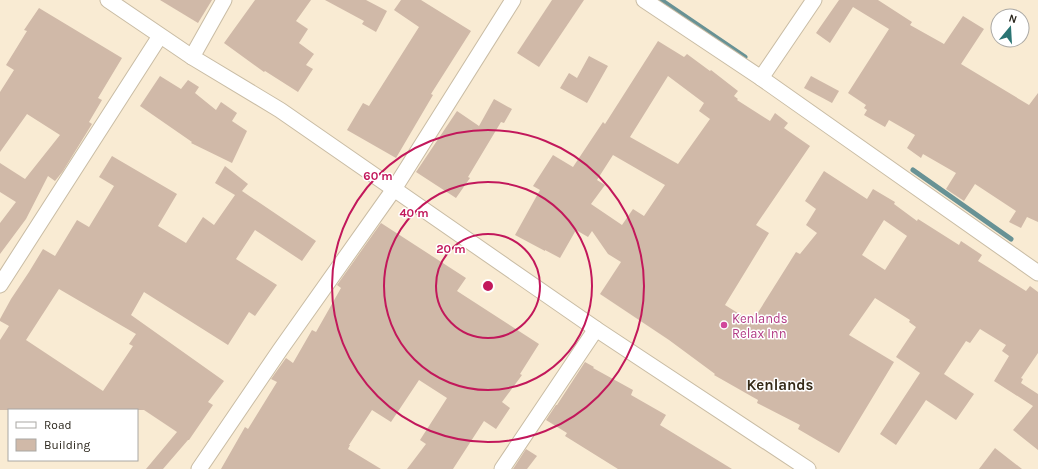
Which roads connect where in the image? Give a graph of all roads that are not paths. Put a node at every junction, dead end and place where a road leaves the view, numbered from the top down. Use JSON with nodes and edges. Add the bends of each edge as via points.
{"nodes":[{"id":1,"x":108,"y":0,"type":"edge"},
{"id":2,"x":224,"y":0,"type":"edge"},
{"id":3,"x":513,"y":0,"type":"edge"},
{"id":4,"x":644,"y":0,"type":"edge"},
{"id":5,"x":814,"y":0,"type":"edge"},
{"id":6,"x":160,"y":36,"type":"junction"},
{"id":7,"x":192,"y":57,"type":"junction"},
{"id":8,"x":761,"y":78,"type":"junction"},
{"id":9,"x":394,"y":188,"type":"junction"},
{"id":10,"x":1038,"y":273,"type":"edge"},
{"id":11,"x":0,"y":285,"type":"edge"},
{"id":12,"x":596,"y":329,"type":"junction"},
{"id":13,"x":199,"y":469,"type":"edge"},
{"id":14,"x":502,"y":469,"type":"edge"},
{"id":15,"x":807,"y":469,"type":"edge"}],
"edges":[{"from":1,"to":6,"type":"street"},
{"from":2,"to":7,"type":"street"},
{"from":3,"to":9,"type":"street"},
{"from":4,"to":8,"type":"street"},
{"from":5,"to":8,"type":"street"},
{"from":6,"to":7,"type":"street"},
{"from":6,"to":11,"type":"street"},
{"from":7,"to":9,"type":"street","via":[[280,110]]},
{"from":8,"to":10,"type":"street"},
{"from":9,"to":12,"type":"street"},
{"from":9,"to":13,"type":"street"},
{"from":12,"to":14,"type":"street"},
{"from":12,"to":15,"type":"street"}]}
